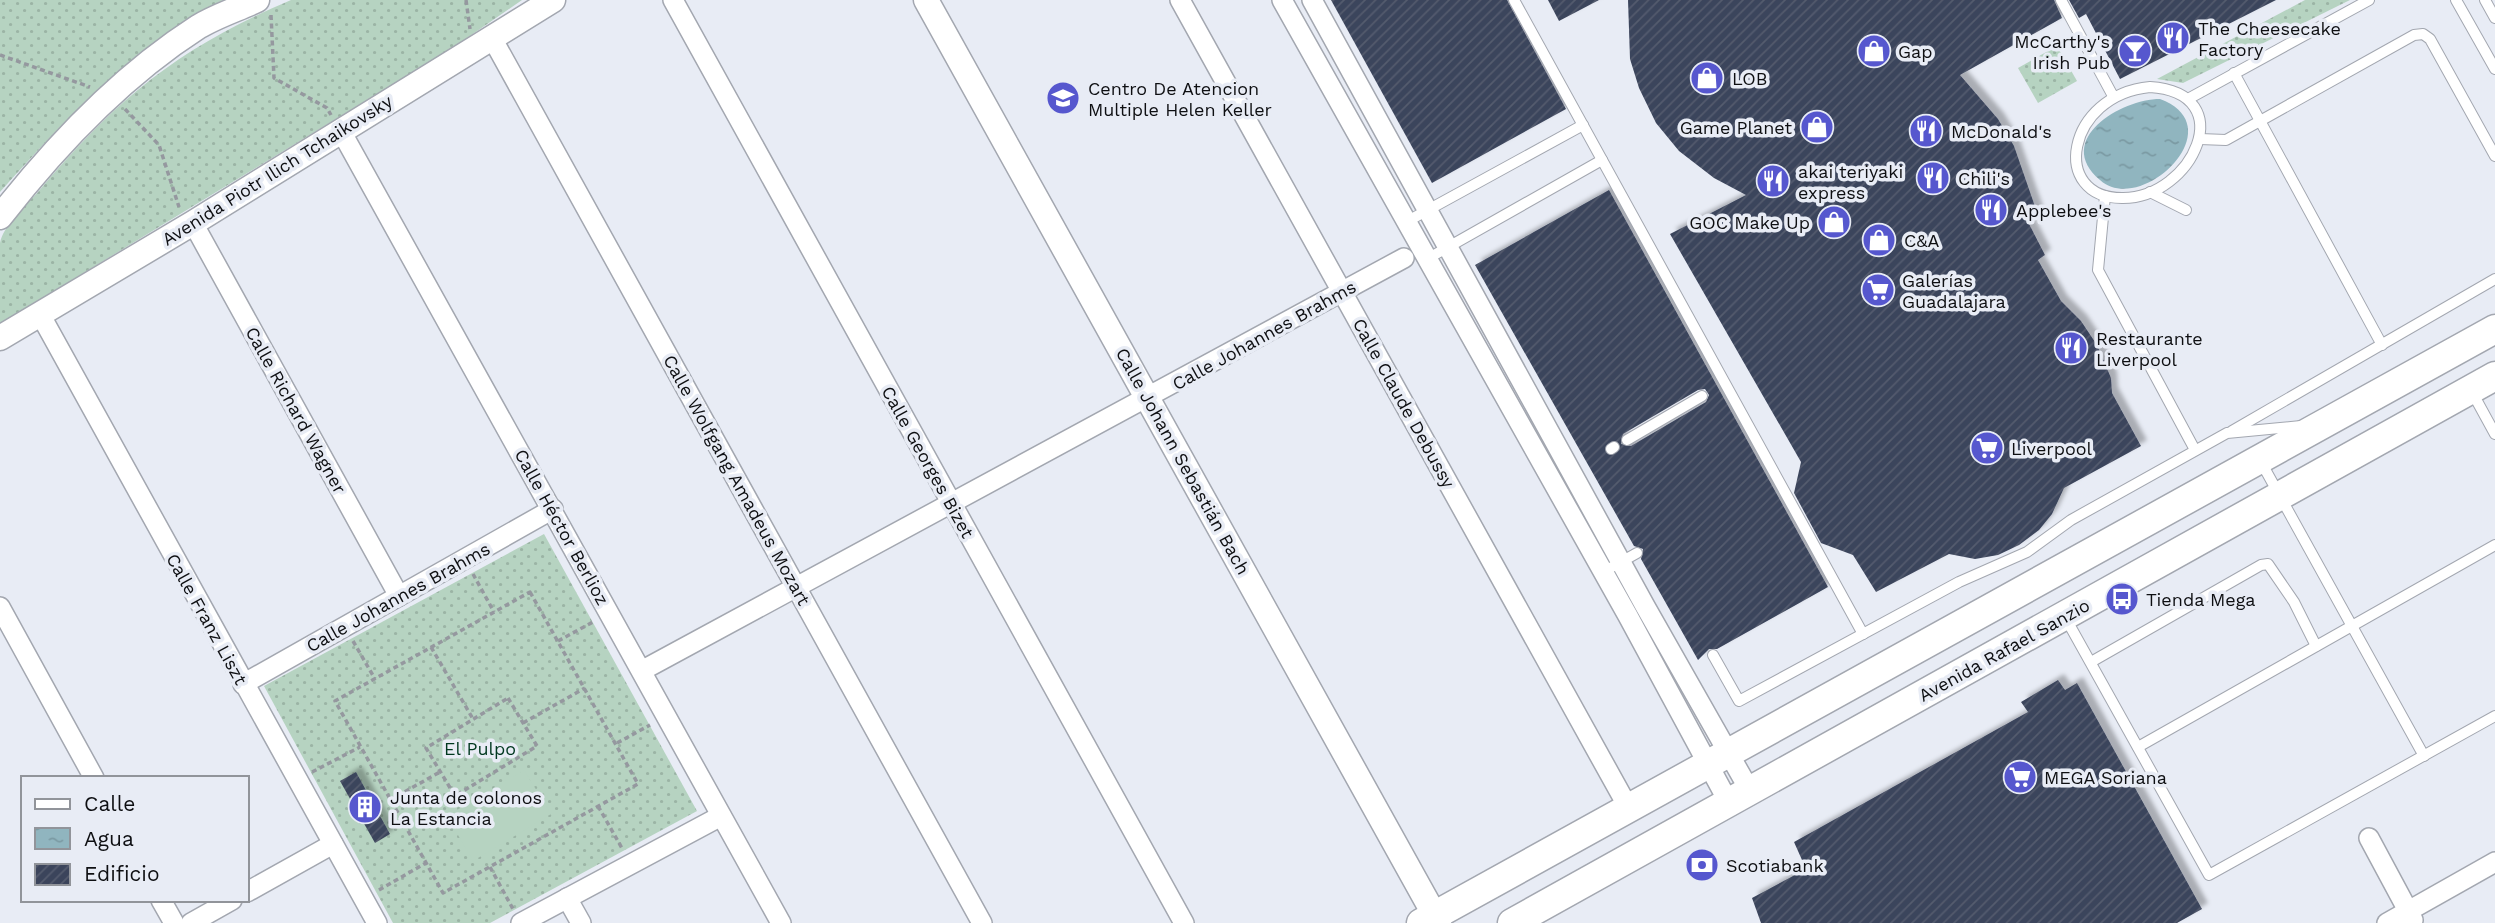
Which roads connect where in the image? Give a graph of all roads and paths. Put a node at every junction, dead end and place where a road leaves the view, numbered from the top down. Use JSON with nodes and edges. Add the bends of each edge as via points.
{"nodes":[{"id":1,"x":466,"y":0,"type":"edge"},
{"id":2,"x":553,"y":0,"type":"edge"},
{"id":3,"x":673,"y":0,"type":"edge"},
{"id":4,"x":926,"y":0,"type":"edge"},
{"id":5,"x":1180,"y":0,"type":"edge"},
{"id":6,"x":1282,"y":0,"type":"edge"},
{"id":7,"x":1312,"y":0,"type":"edge"},
{"id":8,"x":1514,"y":0,"type":"edge"},
{"id":9,"x":2061,"y":0,"type":"edge"},
{"id":10,"x":2370,"y":0,"type":"edge"},
{"id":11,"x":2456,"y":0,"type":"edge"},
{"id":12,"x":2485,"y":0,"type":"edge"},
{"id":13,"x":263,"y":4,"type":"edge"},
{"id":14,"x":2495,"y":18,"type":"edge"},
{"id":15,"x":486,"y":42,"type":"junction"},
{"id":16,"x":2495,"y":69,"type":"edge"},
{"id":17,"x":2234,"y":73,"type":"junction"},
{"id":18,"x":2113,"y":96,"type":"junction"},
{"id":19,"x":2188,"y":99,"type":"junction"},
{"id":20,"x":2260,"y":120,"type":"junction"},
{"id":21,"x":1583,"y":125,"type":"junction"},
{"id":22,"x":341,"y":131,"type":"junction"},
{"id":23,"x":2200,"y":139,"type":"junction"},
{"id":24,"x":2495,"y":156,"type":"edge"},
{"id":25,"x":1602,"y":160,"type":"junction"},
{"id":26,"x":2150,"y":192,"type":"junction"},
{"id":27,"x":2105,"y":196,"type":"junction"},
{"id":28,"x":1428,"y":210,"type":"junction"},
{"id":29,"x":2186,"y":210,"type":"dead end"},
{"id":30,"x":0,"y":217,"type":"edge"},
{"id":31,"x":1406,"y":222,"type":"junction"},
{"id":32,"x":193,"y":223,"type":"junction"},
{"id":33,"x":1448,"y":246,"type":"junction"},
{"id":34,"x":1404,"y":258,"type":"dead end"},
{"id":35,"x":1426,"y":259,"type":"junction"},
{"id":36,"x":2495,"y":279,"type":"edge"},
{"id":37,"x":1342,"y":292,"type":"junction"},
{"id":38,"x":40,"y":314,"type":"junction"},
{"id":39,"x":2495,"y":329,"type":"edge"},
{"id":40,"x":0,"y":338,"type":"edge"},
{"id":41,"x":2382,"y":345,"type":"junction"},
{"id":42,"x":2495,"y":376,"type":"edge"},
{"id":43,"x":2470,"y":389,"type":"junction"},
{"id":44,"x":1702,"y":396,"type":"dead end"},
{"id":45,"x":1149,"y":398,"type":"junction"},
{"id":46,"x":2326,"y":423,"type":"junction"},
{"id":47,"x":2227,"y":433,"type":"junction"},
{"id":48,"x":2495,"y":434,"type":"edge"},
{"id":49,"x":1627,"y":440,"type":"dead end"},
{"id":50,"x":2195,"y":450,"type":"junction"},
{"id":51,"x":2259,"y":459,"type":"junction"},
{"id":52,"x":2280,"y":496,"type":"junction"},
{"id":53,"x":952,"y":505,"type":"junction"},
{"id":54,"x":553,"y":509,"type":"junction"},
{"id":55,"x":2495,"y":545,"type":"edge"},
{"id":56,"x":1629,"y":557,"type":"junction"},
{"id":57,"x":465,"y":559,"type":"junction"},
{"id":58,"x":1603,"y":572,"type":"junction"},
{"id":59,"x":796,"y":588,"type":"junction"},
{"id":60,"x":399,"y":596,"type":"junction"},
{"id":61,"x":0,"y":607,"type":"edge"},
{"id":62,"x":494,"y":612,"type":"junction"},
{"id":63,"x":610,"y":612,"type":"junction"},
{"id":64,"x":2065,"y":616,"type":"junction"},
{"id":65,"x":2352,"y":626,"type":"junction"},
{"id":66,"x":345,"y":627,"type":"junction"},
{"id":67,"x":1863,"y":634,"type":"junction"},
{"id":68,"x":558,"y":641,"type":"junction"},
{"id":69,"x":2316,"y":646,"type":"junction"},
{"id":70,"x":431,"y":647,"type":"junction"},
{"id":71,"x":1669,"y":648,"type":"junction"},
{"id":72,"x":1713,"y":655,"type":"dead end"},
{"id":73,"x":1650,"y":657,"type":"junction"},
{"id":74,"x":2091,"y":662,"type":"junction"},
{"id":75,"x":643,"y":670,"type":"junction"},
{"id":76,"x":375,"y":679,"type":"junction"},
{"id":77,"x":243,"y":684,"type":"junction"},
{"id":78,"x":585,"y":688,"type":"junction"},
{"id":79,"x":667,"y":716,"type":"junction"},
{"id":80,"x":2495,"y":716,"type":"edge"},
{"id":81,"x":473,"y":719,"type":"junction"},
{"id":82,"x":523,"y":723,"type":"junction"},
{"id":83,"x":616,"y":744,"type":"junction"},
{"id":84,"x":360,"y":747,"type":"junction"},
{"id":85,"x":2138,"y":747,"type":"junction"},
{"id":86,"x":2424,"y":756,"type":"junction"},
{"id":87,"x":1717,"y":757,"type":"junction"},
{"id":88,"x":440,"y":772,"type":"junction"},
{"id":89,"x":92,"y":776,"type":"edge"},
{"id":90,"x":297,"y":780,"type":"junction"},
{"id":91,"x":1740,"y":797,"type":"junction"},
{"id":92,"x":390,"y":800,"type":"junction"},
{"id":93,"x":598,"y":806,"type":"junction"},
{"id":94,"x":1628,"y":807,"type":"junction"},
{"id":95,"x":721,"y":816,"type":"junction"},
{"id":96,"x":2369,"y":838,"type":"dead end"},
{"id":97,"x":333,"y":845,"type":"junction"},
{"id":98,"x":2495,"y":862,"type":"edge"},
{"id":99,"x":426,"y":863,"type":"junction"},
{"id":100,"x":631,"y":864,"type":"junction"},
{"id":101,"x":490,"y":867,"type":"junction"},
{"id":102,"x":248,"y":891,"type":"edge"},
{"id":103,"x":363,"y":898,"type":"junction"},
{"id":104,"x":567,"y":898,"type":"junction"},
{"id":105,"x":162,"y":902,"type":"edge"},
{"id":106,"x":228,"y":902,"type":"edge"},
{"id":107,"x":518,"y":917,"type":"edge"},
{"id":108,"x":2412,"y":917,"type":"edge"},
{"id":109,"x":1432,"y":920,"type":"edge"},
{"id":110,"x":174,"y":923,"type":"edge"},
{"id":111,"x":191,"y":923,"type":"edge"},
{"id":112,"x":377,"y":923,"type":"edge"},
{"id":113,"x":580,"y":923,"type":"edge"},
{"id":114,"x":781,"y":923,"type":"edge"},
{"id":115,"x":982,"y":923,"type":"edge"},
{"id":116,"x":1184,"y":923,"type":"edge"},
{"id":117,"x":1512,"y":923,"type":"edge"},
{"id":118,"x":2387,"y":923,"type":"edge"}],
"edges":[{"from":1,"to":15,"type":"path","via":[[470,29]]},
{"from":2,"to":15,"type":"street","name":"Avenida Piotr Ilich Tchaikovsky"},
{"from":3,"to":53,"type":"street","name":"Calle Georges Bizet"},
{"from":4,"to":45,"type":"street","name":"Calle Johann Sebastián Bach"},
{"from":5,"to":37,"type":"street","name":"Calle Claude Debussy"},
{"from":6,"to":31,"type":"street"},
{"from":7,"to":28,"type":"street"},
{"from":8,"to":21,"type":"lane"},
{"from":9,"to":18,"type":"lane"},
{"from":10,"to":17,"type":"lane"},
{"from":11,"to":16,"type":"lane"},
{"from":12,"to":14,"type":"lane"},
{"from":13,"to":22,"type":"path","via":[[274,78],[327,108]]},
{"from":13,"to":30,"type":"street","via":[[199,26],[111,94],[47,157]]},
{"from":15,"to":22,"type":"street","name":"Avenida Piotr Ilich Tchaikovsky"},
{"from":15,"to":59,"type":"street","name":"Calle Wolfgang Amadeus Mozart"},
{"from":17,"to":19,"type":"lane"},
{"from":17,"to":20,"type":"lane"},
{"from":18,"to":19,"type":"lane","via":[[2150,87],[2168,88]]},
{"from":18,"to":27,"type":"lane","via":[[2091,115],[2076,143],[2080,173]]},
{"from":19,"to":23,"type":"lane","via":[[2196,109]]},
{"from":20,"to":23,"type":"lane","via":[[2226,139]]},
{"from":20,"to":24,"type":"lane","via":[[2414,34],[2423,34]]},
{"from":20,"to":41,"type":"lane"},
{"from":21,"to":25,"type":"lane"},
{"from":21,"to":28,"type":"lane"},
{"from":22,"to":32,"type":"street","name":"Avenida Piotr Ilich Tchaikovsky"},
{"from":22,"to":54,"type":"street","name":"Calle Héctor Berlioz"},
{"from":23,"to":26,"type":"lane","via":[[2185,169]]},
{"from":25,"to":33,"type":"lane"},
{"from":25,"to":67,"type":"lane"},
{"from":26,"to":27,"type":"lane","via":[[2124,198]]},
{"from":26,"to":29,"type":"lane"},
{"from":27,"to":50,"type":"lane","via":[[2098,270]]},
{"from":28,"to":31,"type":"lane"},
{"from":28,"to":33,"type":"street"},
{"from":31,"to":35,"type":"street"},
{"from":32,"to":38,"type":"street","name":"Avenida Piotr Ilich Tchaikovsky"},
{"from":32,"to":60,"type":"street","name":"Calle Richard Wagner"},
{"from":33,"to":35,"type":"lane"},
{"from":33,"to":56,"type":"street"},
{"from":34,"to":37,"type":"street","name":"Calle Johannes Brahms"},
{"from":35,"to":58,"type":"street"},
{"from":36,"to":41,"type":"lane"},
{"from":37,"to":45,"type":"street","name":"Calle Johannes Brahms"},
{"from":37,"to":94,"type":"street","name":"Calle Claude Debussy"},
{"from":38,"to":40,"type":"street","name":"Avenida Piotr Ilich Tchaikovsky"},
{"from":38,"to":77,"type":"street","name":"Calle Franz Liszt"},
{"from":39,"to":46,"type":"main road"},
{"from":41,"to":47,"type":"lane"},
{"from":42,"to":43,"type":"main road","name":"Avenida Rafael Sanzio"},
{"from":43,"to":48,"type":"lane"},
{"from":43,"to":52,"type":"main road","name":"Avenida Rafael Sanzio"},
{"from":44,"to":49,"type":"lane"},
{"from":45,"to":53,"type":"street","name":"Calle Johannes Brahms"},
{"from":45,"to":109,"type":"street","name":"Calle Johann Sebastián Bach"},
{"from":46,"to":47,"type":"lane"},
{"from":46,"to":51,"type":"main road"},
{"from":47,"to":50,"type":"lane"},
{"from":50,"to":67,"type":"lane","via":[[2071,520],[2027,552]]},
{"from":51,"to":52,"type":"lane"},
{"from":51,"to":87,"type":"main road"},
{"from":52,"to":64,"type":"main road","name":"Avenida Rafael Sanzio"},
{"from":52,"to":65,"type":"lane"},
{"from":53,"to":59,"type":"street","name":"Calle Johannes Brahms"},
{"from":53,"to":116,"type":"street","name":"Calle Georges Bizet"},
{"from":54,"to":57,"type":"street","name":"Calle Johannes Brahms"},
{"from":54,"to":63,"type":"street","name":"Calle Héctor Berlioz"},
{"from":55,"to":65,"type":"lane"},
{"from":56,"to":58,"type":"lane"},
{"from":56,"to":71,"type":"street"},
{"from":57,"to":60,"type":"street","name":"Calle Johannes Brahms"},
{"from":57,"to":62,"type":"path"},
{"from":58,"to":73,"type":"street"},
{"from":59,"to":75,"type":"street","name":"Calle Johannes Brahms"},
{"from":59,"to":115,"type":"street","name":"Calle Wolfgang Amadeus Mozart"},
{"from":60,"to":66,"type":"street","name":"Calle Johannes Brahms"},
{"from":61,"to":89,"type":"street"},
{"from":62,"to":68,"type":"path","via":[[530,592]]},
{"from":62,"to":70,"type":"path"},
{"from":63,"to":68,"type":"path"},
{"from":63,"to":75,"type":"street","name":"Calle Héctor Berlioz"},
{"from":64,"to":74,"type":"lane"},
{"from":64,"to":91,"type":"main road","name":"Avenida Rafael Sanzio"},
{"from":65,"to":69,"type":"lane"},
{"from":65,"to":86,"type":"lane"},
{"from":66,"to":76,"type":"path"},
{"from":66,"to":77,"type":"street","name":"Calle Johannes Brahms"},
{"from":67,"to":72,"type":"lane","via":[[1740,701]]},
{"from":68,"to":78,"type":"path"},
{"from":69,"to":74,"type":"lane","via":[[2268,564]]},
{"from":69,"to":85,"type":"lane"},
{"from":70,"to":76,"type":"path"},
{"from":70,"to":81,"type":"path"},
{"from":71,"to":73,"type":"street"},
{"from":71,"to":87,"type":"street"},
{"from":73,"to":87,"type":"street"},
{"from":74,"to":85,"type":"lane"},
{"from":75,"to":79,"type":"street","name":"Calle Héctor Berlioz"},
{"from":76,"to":84,"type":"path","via":[[335,701]]},
{"from":77,"to":90,"type":"street","name":"Calle Franz Liszt"},
{"from":78,"to":82,"type":"path"},
{"from":78,"to":83,"type":"path"},
{"from":79,"to":83,"type":"path"},
{"from":79,"to":95,"type":"street","name":"Calle Héctor Berlioz"},
{"from":80,"to":86,"type":"lane"},
{"from":81,"to":82,"type":"path","via":[[508,698]]},
{"from":81,"to":88,"type":"path","via":[[426,748]]},
{"from":82,"to":88,"type":"path","via":[[537,746],[455,796]]},
{"from":83,"to":93,"type":"path","via":[[638,784]]},
{"from":84,"to":90,"type":"path"},
{"from":84,"to":92,"type":"path"},
{"from":85,"to":86,"type":"lane","via":[[2210,875]]},
{"from":87,"to":91,"type":"street"},
{"from":87,"to":94,"type":"main road"},
{"from":88,"to":92,"type":"path"},
{"from":90,"to":97,"type":"street","name":"Calle Franz Liszt"},
{"from":91,"to":117,"type":"main road","name":"Avenida Rafael Sanzio"},
{"from":92,"to":99,"type":"path"},
{"from":93,"to":100,"type":"path"},
{"from":93,"to":101,"type":"path"},
{"from":94,"to":109,"type":"main road"},
{"from":95,"to":100,"type":"street"},
{"from":95,"to":114,"type":"street","name":"Calle Héctor Berlioz"},
{"from":96,"to":108,"type":"street"},
{"from":97,"to":102,"type":"street"},
{"from":97,"to":103,"type":"street","name":"Calle Franz Liszt"},
{"from":98,"to":108,"type":"street"},
{"from":99,"to":101,"type":"path","via":[[443,893]]},
{"from":99,"to":103,"type":"path"},
{"from":100,"to":104,"type":"street"},
{"from":101,"to":107,"type":"path"},
{"from":103,"to":112,"type":"street","name":"Calle Franz Liszt"},
{"from":104,"to":107,"type":"street"},
{"from":104,"to":113,"type":"street"},
{"from":105,"to":110,"type":"street"},
{"from":106,"to":111,"type":"street"},
{"from":108,"to":118,"type":"street"}]}
